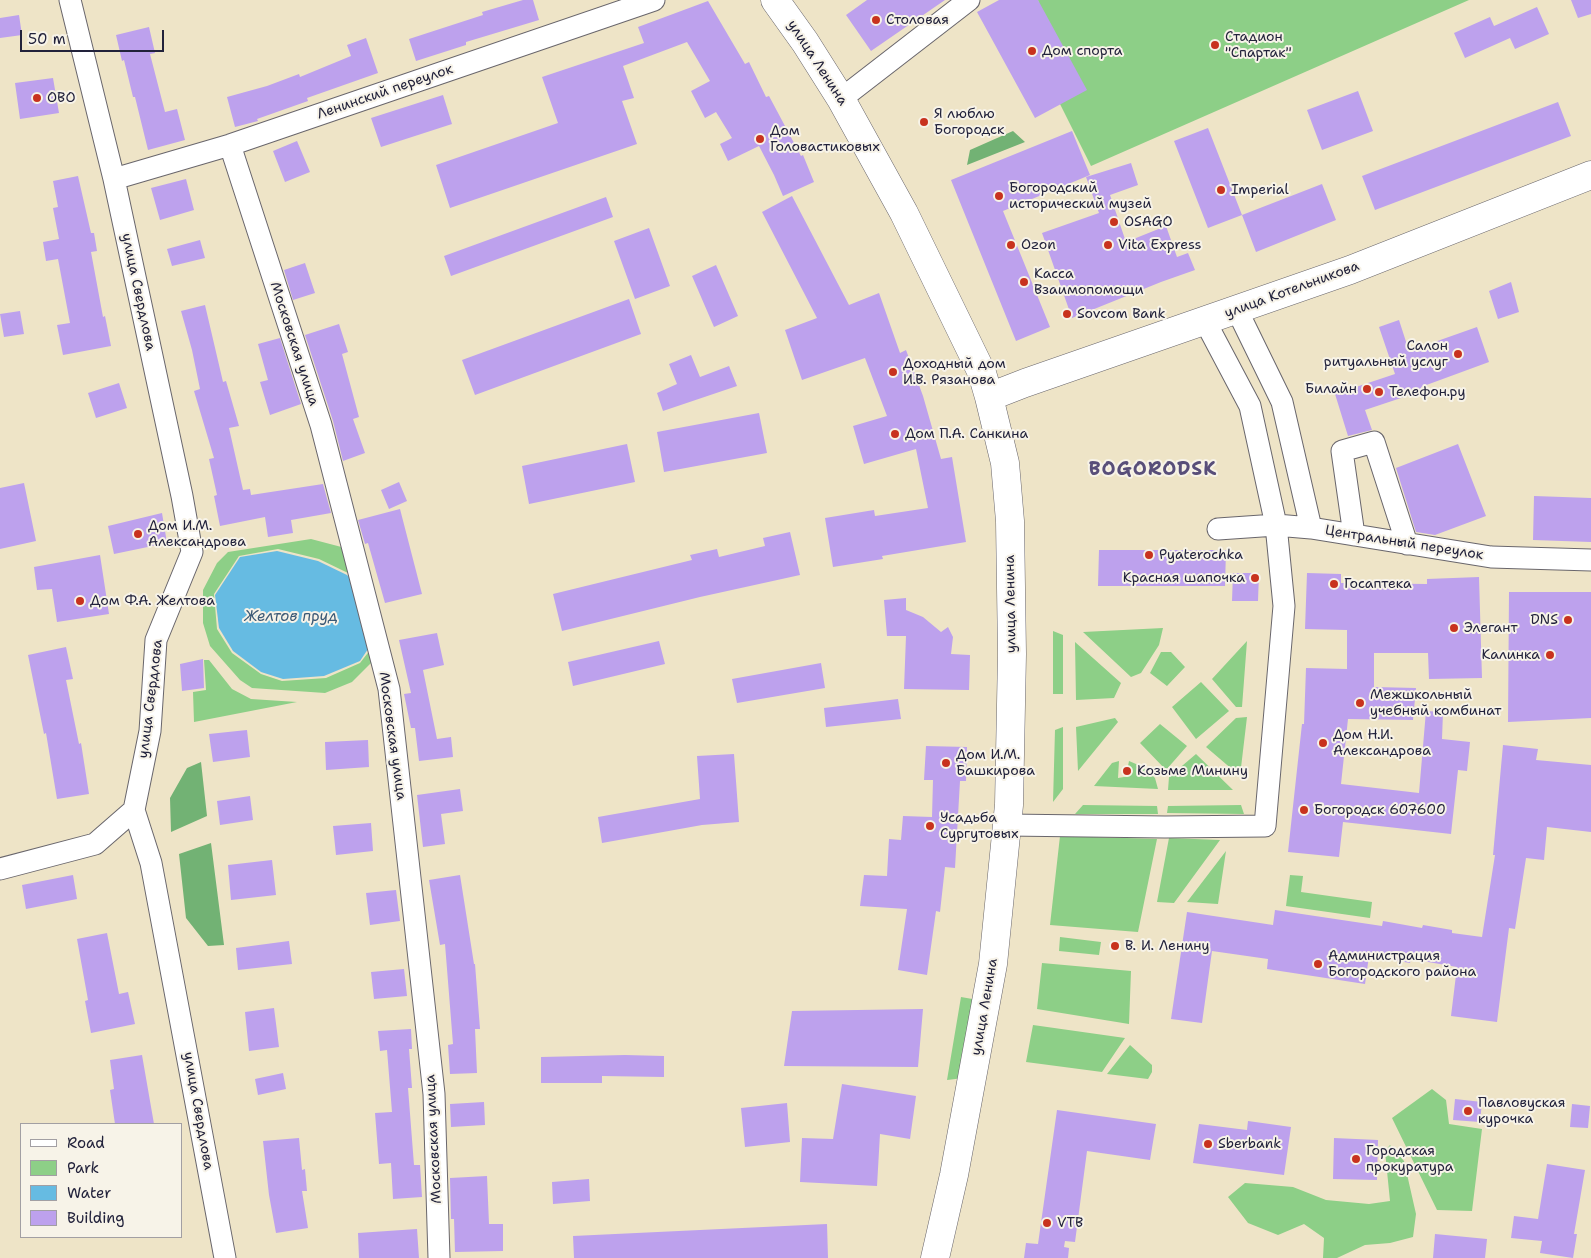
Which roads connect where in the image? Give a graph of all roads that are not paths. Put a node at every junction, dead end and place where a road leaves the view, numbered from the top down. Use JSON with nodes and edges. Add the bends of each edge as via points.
{"nodes":[{"id":1,"x":70,"y":0,"type":"edge"},
{"id":2,"x":654,"y":0,"type":"edge"},
{"id":3,"x":775,"y":0,"type":"edge"},
{"id":4,"x":969,"y":0,"type":"edge"},
{"id":5,"x":841,"y":99,"type":"junction"},
{"id":6,"x":230,"y":145,"type":"junction"},
{"id":7,"x":1591,"y":175,"type":"edge"},
{"id":8,"x":114,"y":179,"type":"junction"},
{"id":9,"x":1237,"y":310,"type":"junction"},
{"id":10,"x":1205,"y":321,"type":"junction"},
{"id":11,"x":990,"y":397,"type":"junction"},
{"id":12,"x":1276,"y":525,"type":"junction"},
{"id":13,"x":1311,"y":528,"type":"junction"},
{"id":14,"x":1218,"y":529,"type":"dead end"},
{"id":15,"x":1354,"y":535,"type":"junction"},
{"id":16,"x":1407,"y":544,"type":"junction"},
{"id":17,"x":1591,"y":560,"type":"edge"},
{"id":18,"x":134,"y":810,"type":"junction"},
{"id":19,"x":1007,"y":826,"type":"junction"},
{"id":20,"x":0,"y":869,"type":"edge"},
{"id":21,"x":225,"y":1258,"type":"edge"},
{"id":22,"x":438,"y":1258,"type":"edge"},
{"id":23,"x":935,"y":1258,"type":"edge"}],
"edges":[{"from":1,"to":8,"type":"street","name":"улица Свердлова"},
{"from":2,"to":6,"type":"street","name":"Ленинский переулок"},
{"from":3,"to":5,"type":"main road","name":"улица Ленина"},
{"from":4,"to":5,"type":"street"},
{"from":5,"to":11,"type":"main road","name":"улица Ленина","via":[[908,222],[976,359]]},
{"from":6,"to":8,"type":"street","name":"Ленинский переулок"},
{"from":6,"to":22,"type":"street","name":"Московская улица","via":[[321,425],[389,689],[434,1094]]},
{"from":7,"to":9,"type":"main road","name":"улица Котельникова","via":[[1350,270]]},
{"from":8,"to":18,"type":"street","name":"улица Свердлова","via":[[192,552],[156,640],[150,731]]},
{"from":9,"to":10,"type":"main road","name":"улица Котельникова"},
{"from":9,"to":13,"type":"street","via":[[1282,402]]},
{"from":10,"to":11,"type":"main road","name":"улица Котельникова"},
{"from":10,"to":12,"type":"street","via":[[1250,406]]},
{"from":11,"to":19,"type":"main road","name":"улица Ленина","via":[[1004,463],[1010,520],[1012,654]]},
{"from":12,"to":13,"type":"street","name":"Центральный переулок"},
{"from":12,"to":14,"type":"street","name":"Центральный переулок"},
{"from":12,"to":19,"type":"street","via":[[1284,606],[1265,826]]},
{"from":13,"to":15,"type":"street","name":"Центральный переулок"},
{"from":15,"to":16,"type":"street","name":"Центральный переулок"},
{"from":15,"to":16,"type":"street","via":[[1342,451],[1374,442]]},
{"from":16,"to":17,"type":"street","name":"Центральный переулок","via":[[1491,557]]},
{"from":18,"to":20,"type":"street","via":[[95,844]]},
{"from":18,"to":21,"type":"street","name":"улица Свердлова","via":[[151,863]]},
{"from":19,"to":23,"type":"main road","name":"улица Ленина","via":[[993,964],[954,1175]]}]}
